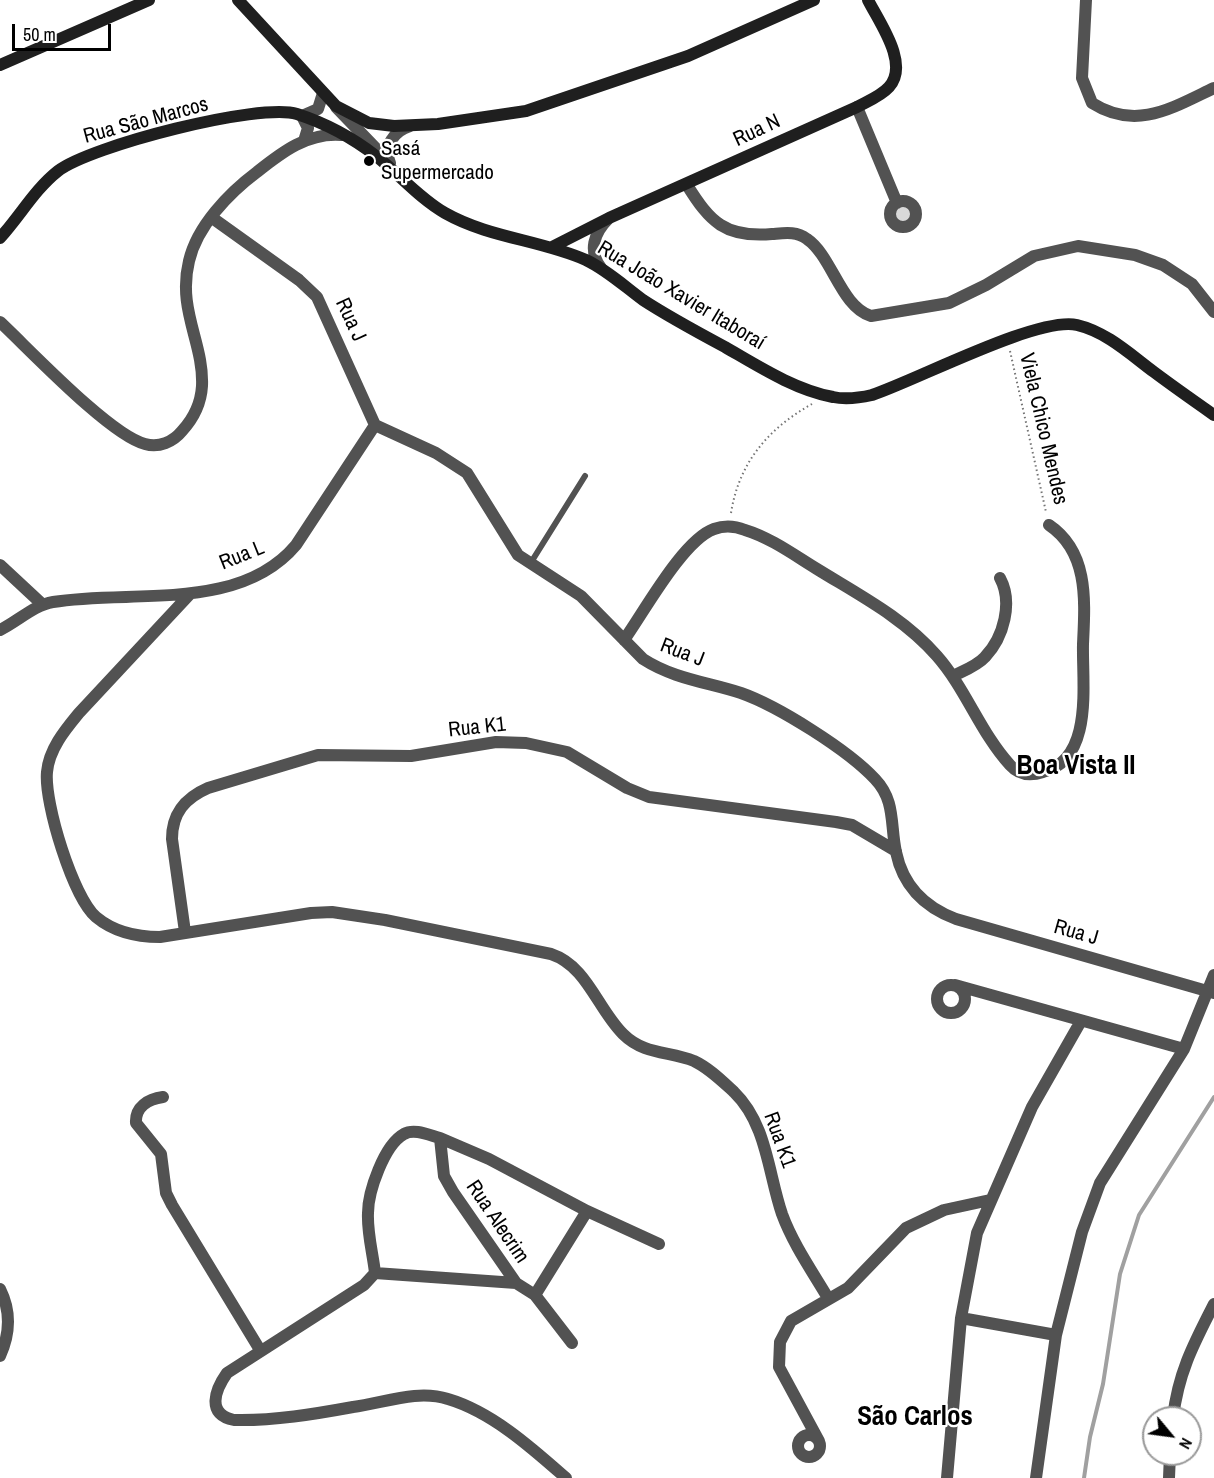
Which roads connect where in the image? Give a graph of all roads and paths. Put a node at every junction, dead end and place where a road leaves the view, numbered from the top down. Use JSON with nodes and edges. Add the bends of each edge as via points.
{"nodes":[{"id":1,"x":149,"y":0,"type":"edge"},
{"id":2,"x":238,"y":0,"type":"edge"},
{"id":3,"x":814,"y":0,"type":"edge"},
{"id":4,"x":868,"y":0,"type":"edge"},
{"id":5,"x":1086,"y":0,"type":"edge"},
{"id":6,"x":0,"y":65,"type":"edge"},
{"id":7,"x":1214,"y":90,"type":"edge"},
{"id":8,"x":328,"y":99,"type":"junction"},
{"id":9,"x":857,"y":107,"type":"junction"},
{"id":10,"x":305,"y":117,"type":"junction"},
{"id":11,"x":406,"y":126,"type":"junction"},
{"id":12,"x":357,"y":129,"type":"junction"},
{"id":13,"x":337,"y":132,"type":"junction"},
{"id":14,"x":304,"y":141,"type":"junction"},
{"id":15,"x":390,"y":164,"type":"junction"},
{"id":16,"x":404,"y":181,"type":"junction"},
{"id":17,"x":687,"y":185,"type":"junction"},
{"id":18,"x":897,"y":202,"type":"dead end"},
{"id":19,"x":212,"y":217,"type":"junction"},
{"id":20,"x":609,"y":218,"type":"junction"},
{"id":21,"x":0,"y":238,"type":"edge"},
{"id":22,"x":552,"y":247,"type":"junction"},
{"id":23,"x":601,"y":268,"type":"junction"},
{"id":24,"x":1214,"y":312,"type":"edge"},
{"id":25,"x":0,"y":322,"type":"edge"},
{"id":26,"x":1008,"y":340,"type":"junction"},
{"id":27,"x":823,"y":394,"type":"junction"},
{"id":28,"x":1214,"y":415,"type":"edge"},
{"id":29,"x":375,"y":424,"type":"junction"},
{"id":30,"x":585,"y":476,"type":"dead end"},
{"id":31,"x":1049,"y":525,"type":"joint"},
{"id":32,"x":729,"y":526,"type":"junction"},
{"id":33,"x":530,"y":564,"type":"junction"},
{"id":34,"x":0,"y":565,"type":"edge"},
{"id":35,"x":1000,"y":578,"type":"dead end"},
{"id":36,"x":190,"y":594,"type":"junction"},
{"id":37,"x":47,"y":603,"type":"junction"},
{"id":38,"x":0,"y":630,"type":"edge"},
{"id":39,"x":624,"y":640,"type":"junction"},
{"id":40,"x":953,"y":676,"type":"junction"},
{"id":41,"x":896,"y":851,"type":"junction"},
{"id":42,"x":185,"y":932,"type":"junction"},
{"id":43,"x":1214,"y":975,"type":"edge"},
{"id":44,"x":955,"y":985,"type":"dead end"},
{"id":45,"x":1211,"y":993,"type":"edge"},
{"id":46,"x":1081,"y":1022,"type":"junction"},
{"id":47,"x":1184,"y":1049,"type":"junction"},
{"id":48,"x":163,"y":1097,"type":"dead end"},
{"id":49,"x":440,"y":1138,"type":"junction"},
{"id":50,"x":990,"y":1200,"type":"junction"},
{"id":51,"x":587,"y":1210,"type":"junction"},
{"id":52,"x":659,"y":1244,"type":"dead end"},
{"id":53,"x":375,"y":1273,"type":"junction"},
{"id":54,"x":516,"y":1283,"type":"junction"},
{"id":55,"x":0,"y":1289,"type":"edge"},
{"id":56,"x":536,"y":1295,"type":"junction"},
{"id":57,"x":828,"y":1298,"type":"junction"},
{"id":58,"x":1214,"y":1304,"type":"edge"},
{"id":59,"x":961,"y":1318,"type":"junction"},
{"id":60,"x":1056,"y":1335,"type":"junction"},
{"id":61,"x":572,"y":1343,"type":"dead end"},
{"id":62,"x":260,"y":1350,"type":"junction"},
{"id":63,"x":0,"y":1356,"type":"edge"},
{"id":64,"x":1174,"y":1406,"type":"edge"},
{"id":65,"x":819,"y":1441,"type":"dead end"},
{"id":66,"x":566,"y":1478,"type":"edge"},
{"id":67,"x":947,"y":1478,"type":"edge"},
{"id":68,"x":1036,"y":1478,"type":"edge"}],
"edges":[{"from":1,"to":6,"type":"street"},
{"from":2,"to":8,"type":"street"},
{"from":3,"to":11,"type":"street","via":[[688,56],[536,109]]},
{"from":4,"to":9,"type":"street","name":"Rua N","via":[[893,51],[897,72],[889,87]]},
{"from":5,"to":7,"type":"street","via":[[1082,78],[1092,103],[1130,118],[1146,116]]},
{"from":8,"to":10,"type":"street"},
{"from":8,"to":11,"type":"street","via":[[369,123]]},
{"from":8,"to":12,"type":"street"},
{"from":9,"to":17,"type":"street","name":"Rua N"},
{"from":9,"to":18,"type":"street"},
{"from":10,"to":12,"type":"street"},
{"from":10,"to":13,"type":"street","name":"Rua São Marcos"},
{"from":10,"to":14,"type":"street","via":[[308,128]]},
{"from":10,"to":21,"type":"street","name":"Rua São Marcos","via":[[287,112],[260,113],[200,124],[93,153],[60,170],[45,183]]},
{"from":11,"to":12,"type":"street"},
{"from":11,"to":15,"type":"street","via":[[390,141]]},
{"from":12,"to":15,"type":"street"},
{"from":13,"to":14,"type":"street"},
{"from":13,"to":16,"type":"street","name":"Rua João Xavier Itaboraí","via":[[375,156]]},
{"from":14,"to":19,"type":"street","via":[[251,176]]},
{"from":15,"to":16,"type":"street"},
{"from":16,"to":22,"type":"street","name":"Rua João Xavier Itaboraí","via":[[461,221]]},
{"from":17,"to":20,"type":"street","name":"Rua N"},
{"from":17,"to":24,"type":"street","via":[[705,213],[728,230],[743,234],[790,232],[808,239],[853,303],[871,316],[949,303],[1034,256],[1078,246],[1135,255],[1163,265],[1192,284]]},
{"from":19,"to":25,"type":"street","via":[[192,251],[185,291],[201,374],[200,397],[191,420],[167,443],[147,445],[118,430]]},
{"from":19,"to":29,"type":"street","name":"Rua J","via":[[317,297]]},
{"from":20,"to":22,"type":"street","name":"Rua N"},
{"from":20,"to":23,"type":"street","via":[[598,231],[594,244],[594,257]]},
{"from":22,"to":23,"type":"street","name":"Rua João Xavier Itaboraí"},
{"from":23,"to":27,"type":"street","name":"Rua João Xavier Itaboraí","via":[[681,323],[763,369]]},
{"from":26,"to":27,"type":"street","name":"Rua João Xavier Itaboraí","via":[[872,395],[845,399]]},
{"from":26,"to":28,"type":"street","name":"Rua João Xavier Itaboraí","via":[[1050,325],[1077,325],[1092,330],[1112,340]]},
{"from":26,"to":31,"type":"path","name":"Viela Chico Mendes"},
{"from":27,"to":32,"type":"path","via":[[764,438],[737,490]]},
{"from":29,"to":33,"type":"street","name":"Rua J","via":[[436,453],[467,473],[510,544]]},
{"from":29,"to":36,"type":"street","name":"Rua L","via":[[286,557],[263,573]]},
{"from":30,"to":33,"type":"lane"},
{"from":31,"to":40,"type":"street","via":[[1074,550],[1083,588],[1081,717],[1072,751],[1050,770],[1028,775],[1016,771],[979,725]]},
{"from":32,"to":39,"type":"street","via":[[713,529],[689,546]]},
{"from":32,"to":40,"type":"street","via":[[778,545],[894,617],[921,639]]},
{"from":33,"to":39,"type":"street","name":"Rua J","via":[[581,596]]},
{"from":34,"to":37,"type":"street"},
{"from":35,"to":40,"type":"street","via":[[1007,596],[997,637],[985,657]]},
{"from":36,"to":37,"type":"street","name":"Rua L"},
{"from":36,"to":42,"type":"street","name":"Rua K1","via":[[65,731],[47,771],[56,828],[84,903],[96,917],[143,937]]},
{"from":37,"to":38,"type":"street"},
{"from":39,"to":41,"type":"street","name":"Rua J","via":[[643,659],[666,673],[758,700],[852,759],[875,779],[888,798]]},
{"from":41,"to":42,"type":"street","name":"Rua K1","via":[[852,825],[638,794],[567,752],[540,744],[496,742],[411,756],[318,755],[208,788],[194,794],[181,807],[172,838]]},
{"from":41,"to":45,"type":"street","name":"Rua J","via":[[918,897],[943,914]]},
{"from":42,"to":57,"type":"street","name":"Rua K1","via":[[332,912],[567,960],[629,1039],[648,1051],[704,1067],[744,1103],[755,1121],[789,1230]]},
{"from":43,"to":45,"type":"street"},
{"from":44,"to":46,"type":"street"},
{"from":45,"to":47,"type":"street"},
{"from":46,"to":47,"type":"street"},
{"from":46,"to":50,"type":"street","via":[[1032,1107]]},
{"from":47,"to":60,"type":"street","via":[[1100,1183],[1082,1232]]},
{"from":48,"to":62,"type":"street","via":[[146,1102],[137,1114],[136,1124],[161,1154],[166,1193],[172,1205]]},
{"from":49,"to":51,"type":"street"},
{"from":49,"to":53,"type":"street","via":[[417,1132],[404,1134],[378,1171],[368,1215]]},
{"from":49,"to":54,"type":"street","name":"Rua Alecrim","via":[[444,1176]]},
{"from":50,"to":57,"type":"street","via":[[944,1210],[906,1228],[860,1278]]},
{"from":50,"to":59,"type":"street","via":[[977,1233]]},
{"from":51,"to":52,"type":"street"},
{"from":51,"to":56,"type":"street"},
{"from":53,"to":54,"type":"street"},
{"from":53,"to":62,"type":"street","via":[[363,1285]]},
{"from":54,"to":56,"type":"street","name":"Rua Alecrim"},
{"from":55,"to":63,"type":"street","via":[[8,1313],[8,1331]]},
{"from":56,"to":61,"type":"street","name":"Rua Alecrim"},
{"from":57,"to":65,"type":"street","via":[[791,1321],[780,1342],[778,1360],[782,1377]]},
{"from":58,"to":64,"type":"street","via":[[1185,1362]]},
{"from":59,"to":60,"type":"street"},
{"from":59,"to":67,"type":"street"},
{"from":60,"to":68,"type":"street"},
{"from":62,"to":66,"type":"street","via":[[227,1373],[214,1393],[216,1408],[229,1419],[354,1407],[400,1397],[446,1398],[478,1412]]}]}
